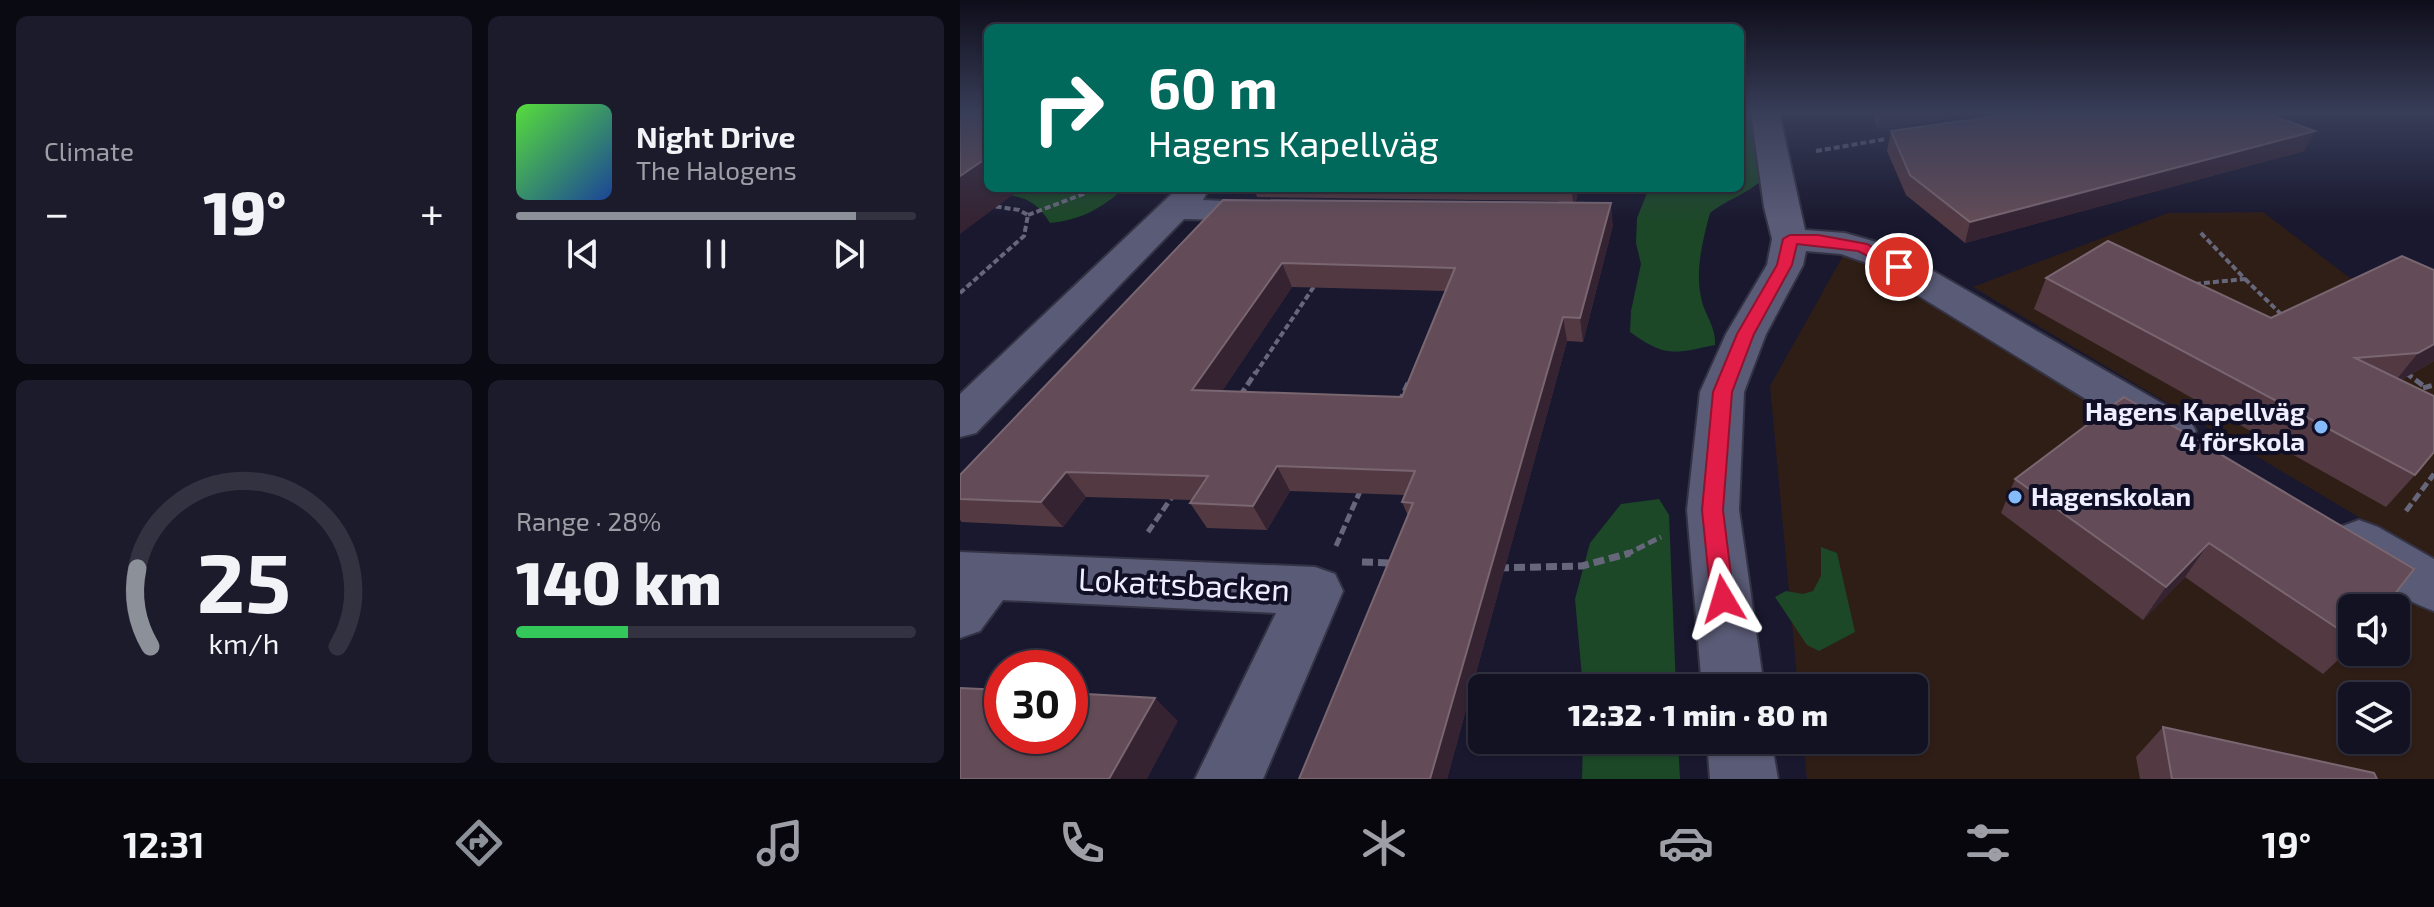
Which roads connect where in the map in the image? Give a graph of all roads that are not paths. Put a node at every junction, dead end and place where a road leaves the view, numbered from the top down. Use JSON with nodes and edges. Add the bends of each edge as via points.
{"nodes":[{"id":1,"x":1773,"y":148,"type":"edge"},
{"id":2,"x":1185,"y":199,"type":"edge"},
{"id":3,"x":1301,"y":211,"type":"edge"},
{"id":4,"x":1790,"y":239,"type":"junction"},
{"id":5,"x":960,"y":421,"type":"edge"},
{"id":6,"x":2205,"y":451,"type":"edge"},
{"id":7,"x":2326,"y":523,"type":"edge"},
{"id":8,"x":2434,"y":587,"type":"edge"},
{"id":9,"x":970,"y":588,"type":"edge"},
{"id":10,"x":1731,"y":674,"type":"edge"},
{"id":11,"x":1741,"y":754,"type":"edge"},
{"id":12,"x":1229,"y":779,"type":"edge"},
{"id":13,"x":1744,"y":779,"type":"edge"}],
"edges":[{"from":1,"to":4,"type":"street"},
{"from":2,"to":3,"type":"street"},
{"from":2,"to":5,"type":"street"},
{"from":4,"to":6,"type":"street","via":[[1845,244],[1877,254]]},
{"from":4,"to":10,"type":"street","via":[[1785,265],[1746,334],[1722,392],[1713,510]]},
{"from":7,"to":8,"type":"street"},
{"from":9,"to":12,"type":"street","name":"Lokattsbacken","via":[[1322,576]]},
{"from":11,"to":13,"type":"street"}]}
